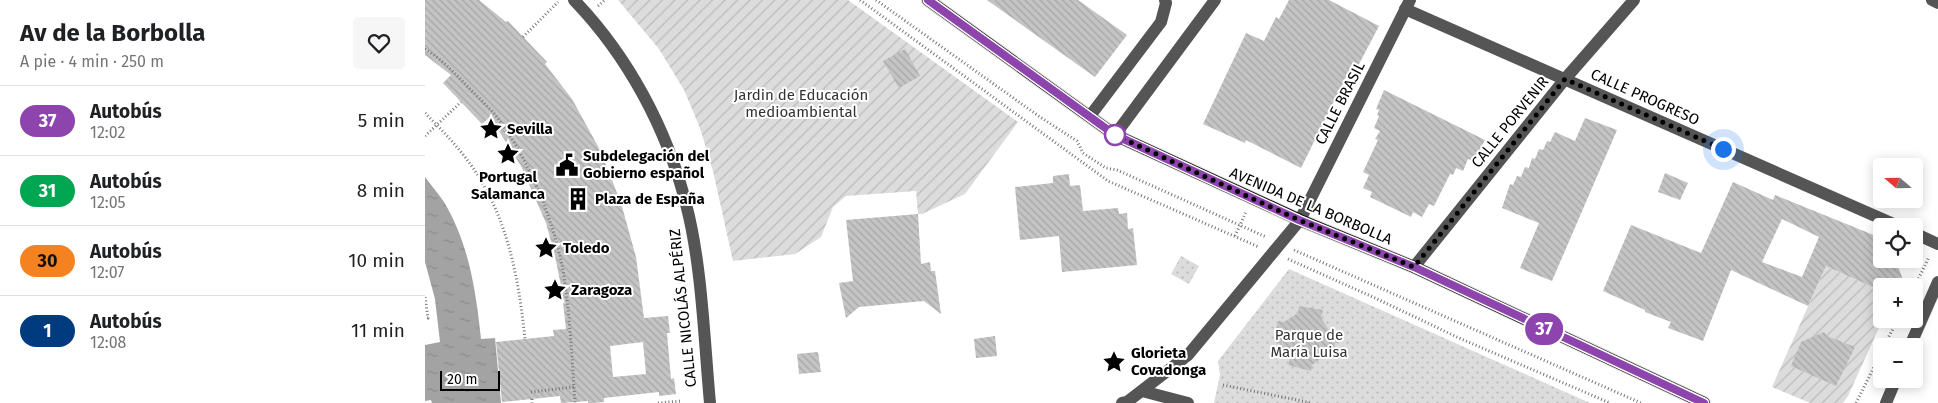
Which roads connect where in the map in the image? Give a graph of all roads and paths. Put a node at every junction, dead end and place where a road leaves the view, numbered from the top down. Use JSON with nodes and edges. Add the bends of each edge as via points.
{"nodes":[{"id":1,"x":560,"y":0,"type":"edge"},
{"id":2,"x":575,"y":0,"type":"edge"},
{"id":3,"x":860,"y":0,"type":"edge"},
{"id":4,"x":877,"y":0,"type":"edge"},
{"id":5,"x":928,"y":0,"type":"edge"},
{"id":6,"x":1165,"y":0,"type":"edge"},
{"id":7,"x":1215,"y":0,"type":"edge"},
{"id":8,"x":1634,"y":0,"type":"edge"},
{"id":9,"x":1932,"y":0,"type":"edge"},
{"id":10,"x":1938,"y":3,"type":"edge"},
{"id":11,"x":1408,"y":5,"type":"edge"},
{"id":12,"x":523,"y":36,"type":"dead end"},
{"id":13,"x":425,"y":49,"type":"edge"},
{"id":14,"x":1565,"y":79,"type":"junction"},
{"id":15,"x":461,"y":102,"type":"dead end"},
{"id":16,"x":425,"y":113,"type":"edge"},
{"id":17,"x":1090,"y":116,"type":"junction"},
{"id":18,"x":437,"y":125,"type":"junction"},
{"id":19,"x":1115,"y":135,"type":"junction"},
{"id":20,"x":425,"y":136,"type":"edge"},
{"id":21,"x":1252,"y":198,"type":"junction"},
{"id":22,"x":1880,"y":218,"type":"edge"},
{"id":23,"x":1299,"y":220,"type":"junction"},
{"id":24,"x":1240,"y":226,"type":"junction"},
{"id":25,"x":1235,"y":236,"type":"junction"},
{"id":26,"x":1923,"y":237,"type":"edge"},
{"id":27,"x":1267,"y":238,"type":"dead end"},
{"id":28,"x":1938,"y":244,"type":"edge"},
{"id":29,"x":1273,"y":253,"type":"junction"},
{"id":30,"x":1929,"y":257,"type":"dead end"},
{"id":31,"x":1314,"y":258,"type":"dead end"},
{"id":32,"x":1414,"y":267,"type":"junction"},
{"id":33,"x":1919,"y":278,"type":"edge"},
{"id":34,"x":1938,"y":282,"type":"edge"},
{"id":35,"x":425,"y":296,"type":"edge"},
{"id":36,"x":425,"y":318,"type":"edge"},
{"id":37,"x":1914,"y":338,"type":"edge"},
{"id":38,"x":525,"y":339,"type":"dead end"},
{"id":39,"x":1873,"y":369,"type":"edge"},
{"id":40,"x":1223,"y":385,"type":"dead end"},
{"id":41,"x":574,"y":387,"type":"junction"},
{"id":42,"x":1892,"y":388,"type":"edge"},
{"id":43,"x":1142,"y":391,"type":"junction"},
{"id":44,"x":531,"y":392,"type":"dead end"},
{"id":45,"x":681,"y":401,"type":"dead end"},
{"id":46,"x":575,"y":403,"type":"edge"},
{"id":47,"x":658,"y":403,"type":"edge"},
{"id":48,"x":710,"y":403,"type":"edge"},
{"id":49,"x":1122,"y":403,"type":"edge"},
{"id":50,"x":1188,"y":403,"type":"edge"},
{"id":51,"x":1312,"y":403,"type":"edge"},
{"id":52,"x":1610,"y":403,"type":"edge"},
{"id":53,"x":1641,"y":403,"type":"edge"},
{"id":54,"x":1703,"y":403,"type":"edge"},
{"id":55,"x":1856,"y":403,"type":"edge"},
{"id":56,"x":1886,"y":403,"type":"edge"}],
"edges":[{"from":1,"to":12,"type":"path"},
{"from":2,"to":48,"type":"street","name":"CALLE NICOLÁS ALPÉRIZ","via":[[604,33],[634,79],[662,134],[677,175],[694,242]]},
{"from":3,"to":25,"type":"path","via":[[1108,181]]},
{"from":4,"to":24,"type":"path","via":[[1077,141],[1083,153],[1105,168],[1117,170]]},
{"from":5,"to":17,"type":"main road","name":"AVENIDA DE LA BORBOLLA"},
{"from":6,"to":17,"type":"street","via":[[1161,22]]},
{"from":7,"to":19,"type":"street"},
{"from":8,"to":14,"type":"street","name":"CALLE PORVENIR"},
{"from":9,"to":10,"type":"street"},
{"from":11,"to":14,"type":"street","name":"CALLE PROGRESO"},
{"from":11,"to":23,"type":"street","name":"CALLE BRASIL"},
{"from":13,"to":41,"type":"path","via":[[451,70],[492,112],[510,137],[537,190],[562,270]]},
{"from":14,"to":22,"type":"street","name":"CALLE PROGRESO"},
{"from":14,"to":32,"type":"street","name":"CALLE PORVENIR"},
{"from":15,"to":18,"type":"path"},
{"from":16,"to":18,"type":"path"},
{"from":17,"to":19,"type":"main road","name":"AVENIDA DE LA BORBOLLA"},
{"from":18,"to":20,"type":"path"},
{"from":18,"to":38,"type":"path","via":[[477,174],[491,201],[512,256],[520,288]]},
{"from":19,"to":21,"type":"main road","name":"AVENIDA DE LA BORBOLLA"},
{"from":21,"to":23,"type":"main road","name":"AVENIDA DE LA BORBOLLA"},
{"from":21,"to":24,"type":"path"},
{"from":23,"to":29,"type":"street","name":"CALLE BRASIL"},
{"from":23,"to":32,"type":"main road","name":"AVENIDA DE LA BORBOLLA"},
{"from":24,"to":25,"type":"path"},
{"from":24,"to":27,"type":"path"},
{"from":25,"to":29,"type":"path"},
{"from":26,"to":28,"type":"street"},
{"from":29,"to":43,"type":"street","name":"CALLE BRASIL","via":[[1188,355]]},
{"from":29,"to":52,"type":"path"},
{"from":30,"to":33,"type":"path"},
{"from":31,"to":53,"type":"path"},
{"from":32,"to":54,"type":"main road","name":"AVENIDA DE LA BORBOLLA"},
{"from":34,"to":37,"type":"street"},
{"from":35,"to":36,"type":"path","via":[[428,318]]},
{"from":39,"to":55,"type":"path"},
{"from":40,"to":51,"type":"path"},
{"from":41,"to":44,"type":"path"},
{"from":41,"to":46,"type":"path"},
{"from":42,"to":56,"type":"street"},
{"from":43,"to":49,"type":"street"},
{"from":43,"to":50,"type":"street"},
{"from":45,"to":47,"type":"path"}]}
